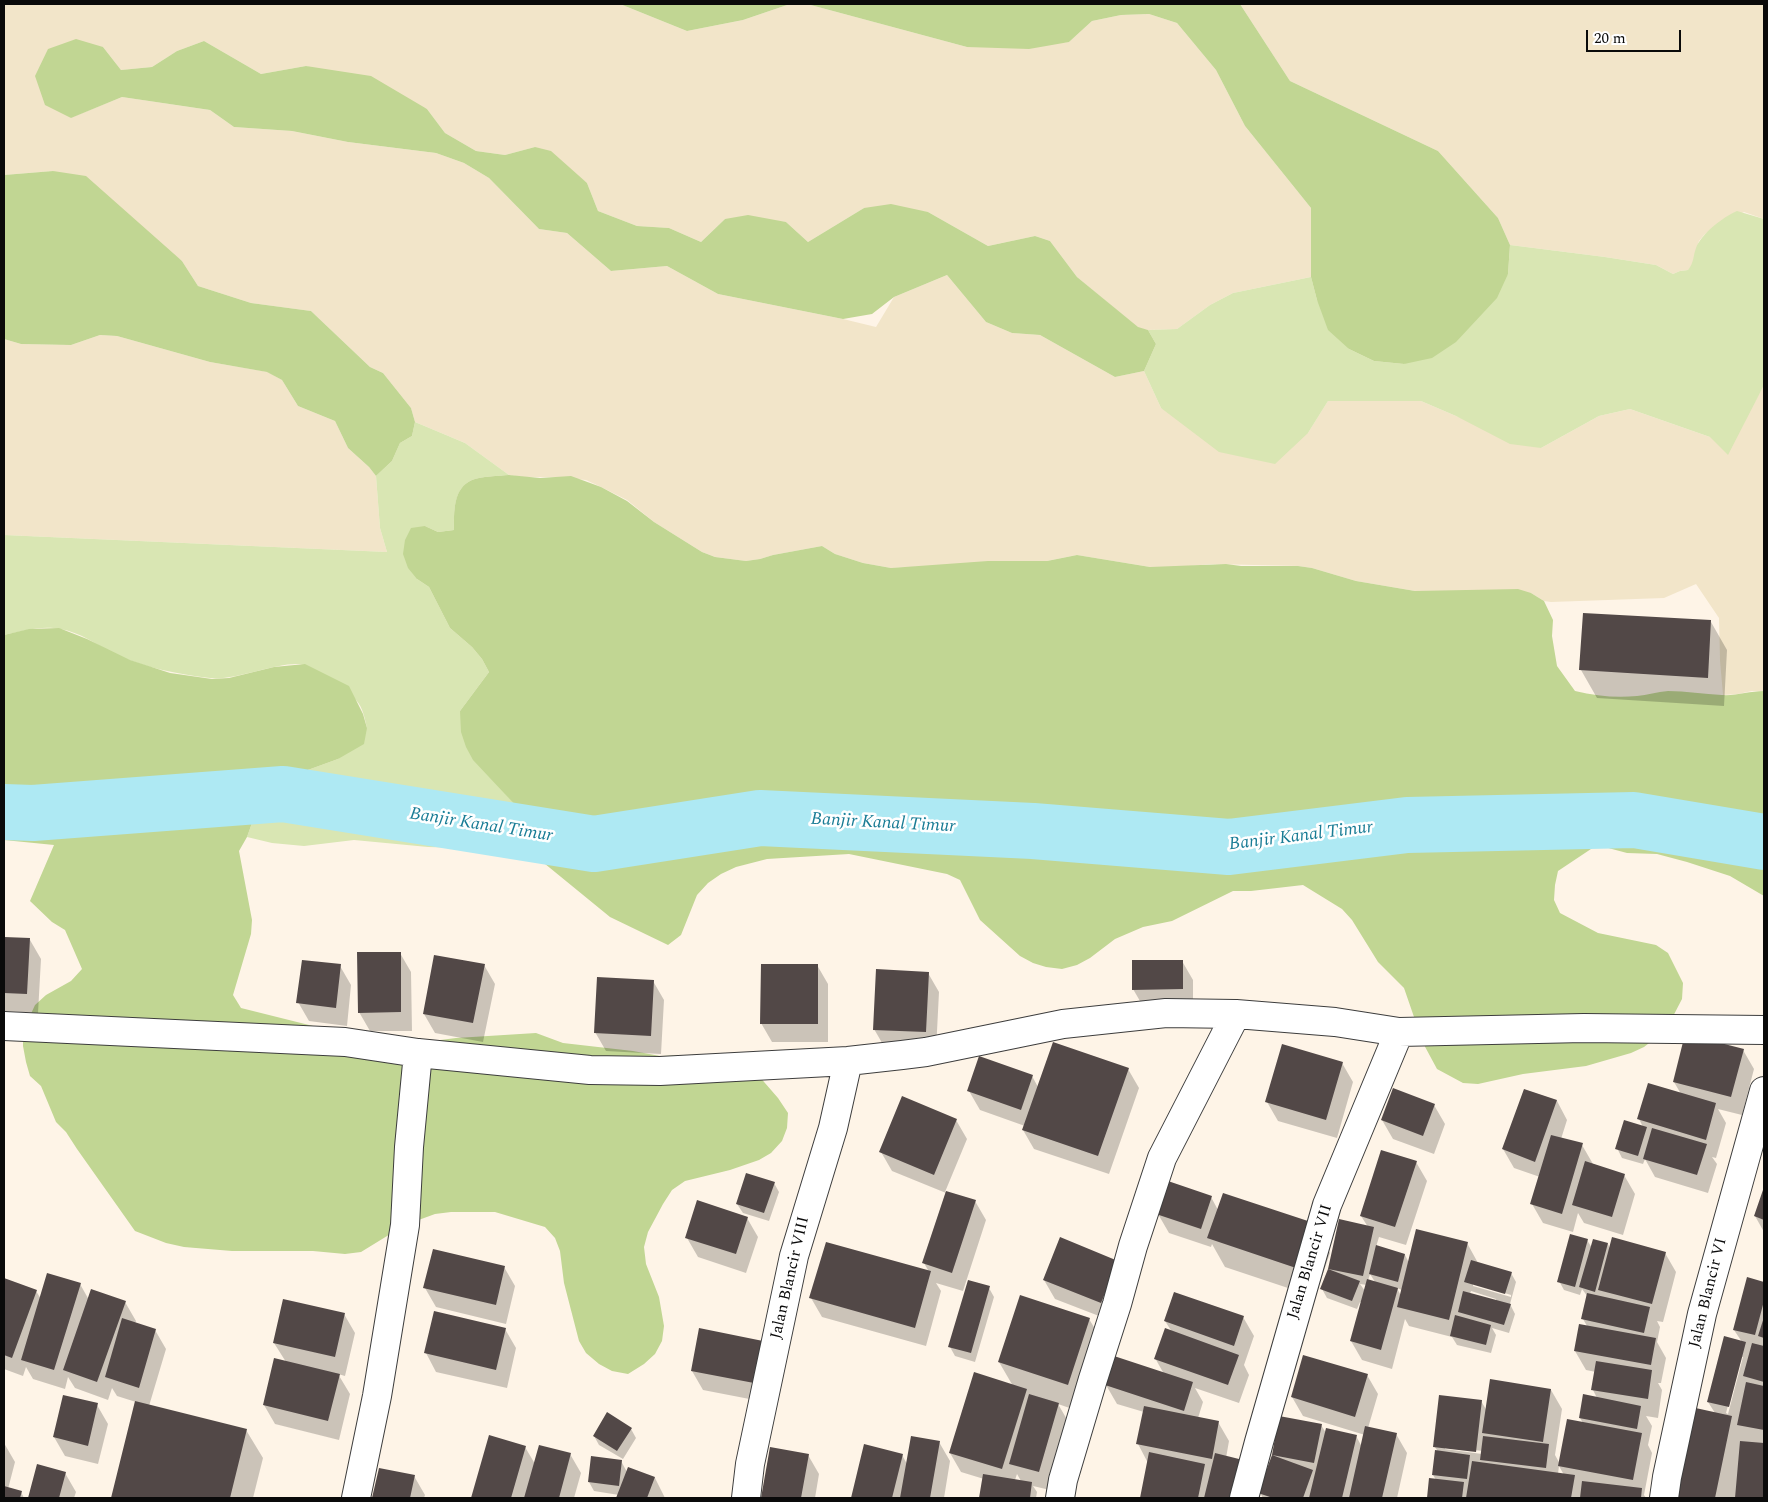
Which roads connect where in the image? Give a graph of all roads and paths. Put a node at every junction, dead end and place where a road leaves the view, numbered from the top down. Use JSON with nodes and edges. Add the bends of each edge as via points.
{"nodes":[{"id":1,"x":1236,"y":1014,"type":"junction"},
{"id":2,"x":4,"y":1026,"type":"edge"},
{"id":3,"x":1764,"y":1030,"type":"edge"},
{"id":4,"x":1399,"y":1032,"type":"junction"},
{"id":5,"x":418,"y":1053,"type":"junction"},
{"id":6,"x":848,"y":1061,"type":"junction"},
{"id":7,"x":1764,"y":1091,"type":"edge"},
{"id":8,"x":356,"y":1498,"type":"edge"},
{"id":9,"x":746,"y":1498,"type":"edge"},
{"id":10,"x":1060,"y":1498,"type":"edge"},
{"id":11,"x":1244,"y":1498,"type":"edge"},
{"id":12,"x":1664,"y":1498,"type":"edge"}],
"edges":[{"from":1,"to":4,"type":"street","via":[[1335,1022]]},
{"from":1,"to":6,"type":"street","via":[[1166,1013],[1063,1024],[926,1052]]},
{"from":1,"to":10,"type":"street","via":[[1162,1158],[1132,1246]]},
{"from":2,"to":5,"type":"street","via":[[345,1042]]},
{"from":3,"to":4,"type":"street","via":[[1584,1028]]},
{"from":4,"to":11,"type":"street","name":"Jalan Blancir VII","via":[[1328,1205]]},
{"from":5,"to":6,"type":"street","via":[[590,1070]]},
{"from":5,"to":8,"type":"street","via":[[405,1225],[377,1396]]},
{"from":6,"to":9,"type":"street","name":"Jalan Blancir VIII","via":[[833,1128],[794,1256],[750,1464]]},
{"from":7,"to":12,"type":"street","name":"Jalan Blancir VI","via":[[1702,1314]]}]}
